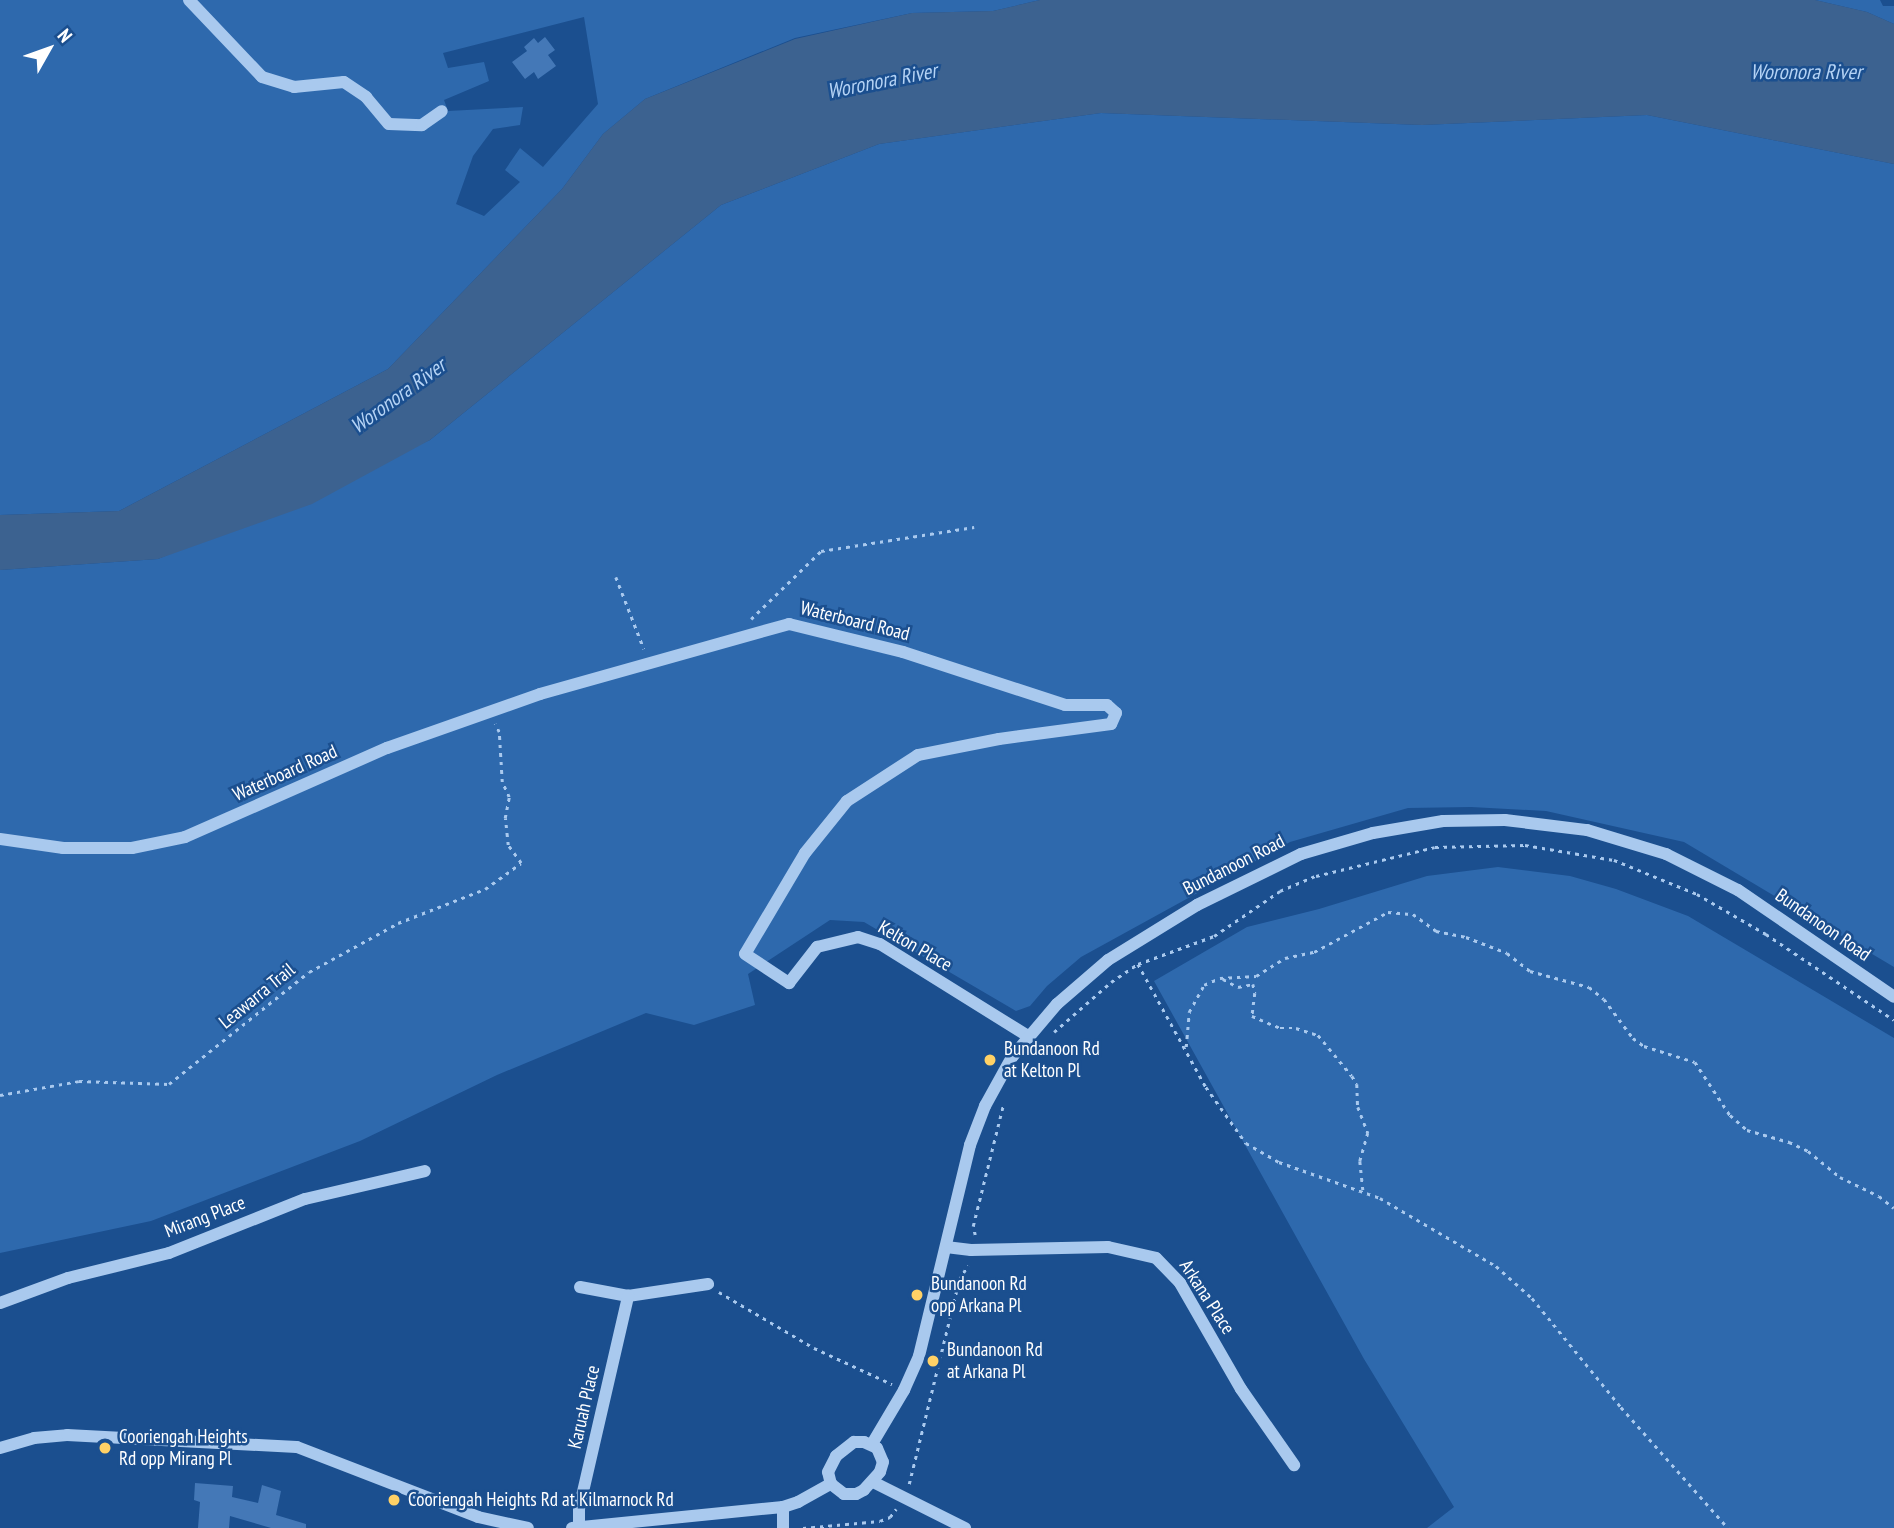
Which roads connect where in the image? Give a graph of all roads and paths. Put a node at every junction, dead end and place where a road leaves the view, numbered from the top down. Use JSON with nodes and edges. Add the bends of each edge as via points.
{"nodes":[{"id":1,"x":189,"y":0,"type":"edge"},
{"id":2,"x":442,"y":111,"type":"dead end"},
{"id":3,"x":974,"y":527,"type":"dead end"},
{"id":4,"x":616,"y":577,"type":"dead end"},
{"id":5,"x":747,"y":622,"type":"dead end"},
{"id":6,"x":649,"y":662,"type":"junction"},
{"id":7,"x":490,"y":712,"type":"junction"},
{"id":8,"x":0,"y":839,"type":"edge"},
{"id":9,"x":1138,"y":964,"type":"junction"},
{"id":10,"x":1223,"y":979,"type":"junction"},
{"id":11,"x":789,"y":983,"type":"joint"},
{"id":12,"x":1894,"y":997,"type":"edge"},
{"id":13,"x":1894,"y":1020,"type":"edge"},
{"id":14,"x":1051,"y":1034,"type":"dead end"},
{"id":15,"x":1028,"y":1036,"type":"junction"},
{"id":16,"x":1186,"y":1047,"type":"junction"},
{"id":17,"x":0,"y":1094,"type":"edge"},
{"id":18,"x":1006,"y":1094,"type":"dead end"},
{"id":19,"x":425,"y":1171,"type":"dead end"},
{"id":20,"x":1364,"y":1192,"type":"junction"},
{"id":21,"x":1894,"y":1208,"type":"edge"},
{"id":22,"x":946,"y":1247,"type":"junction"},
{"id":23,"x":971,"y":1250,"type":"junction"},
{"id":24,"x":708,"y":1284,"type":"joint"},
{"id":25,"x":580,"y":1287,"type":"dead end"},
{"id":26,"x":628,"y":1296,"type":"junction"},
{"id":27,"x":0,"y":1303,"type":"edge"},
{"id":28,"x":904,"y":1390,"type":"junction"},
{"id":29,"x":872,"y":1444,"type":"junction"},
{"id":30,"x":0,"y":1448,"type":"edge"},
{"id":31,"x":1294,"y":1465,"type":"dead end"},
{"id":32,"x":873,"y":1482,"type":"junction"},
{"id":33,"x":831,"y":1484,"type":"junction"},
{"id":34,"x":902,"y":1499,"type":"junction"},
{"id":35,"x":783,"y":1507,"type":"junction"},
{"id":36,"x":476,"y":1522,"type":"edge"},
{"id":37,"x":579,"y":1527,"type":"edge"},
{"id":38,"x":528,"y":1528,"type":"edge"},
{"id":39,"x":572,"y":1528,"type":"edge"},
{"id":40,"x":783,"y":1528,"type":"edge"},
{"id":41,"x":803,"y":1528,"type":"edge"},
{"id":42,"x":965,"y":1528,"type":"edge"},
{"id":43,"x":1728,"y":1528,"type":"edge"}],
"edges":[{"from":1,"to":2,"type":"street","via":[[262,77],[294,87],[344,82],[366,97],[388,124],[422,125]]},
{"from":3,"to":5,"type":"path","via":[[821,551]]},
{"from":4,"to":6,"type":"path"},
{"from":6,"to":7,"type":"street","name":"Waterboard Road"},
{"from":6,"to":11,"type":"street","name":"Waterboard Road","via":[[789,624],[903,652],[1065,705],[1107,705],[1116,713],[1111,724],[918,755],[847,801],[805,853],[745,954]]},
{"from":7,"to":8,"type":"street","name":"Waterboard Road","via":[[387,748],[185,837],[132,848],[63,848]]},
{"from":7,"to":17,"type":"path","name":"Leawarra Trail","via":[[499,732],[502,782],[509,797],[505,818],[508,845],[521,863],[485,890],[398,923],[309,972],[169,1083],[79,1081]]},
{"from":9,"to":13,"type":"path","via":[[1214,936],[1280,891],[1316,876],[1435,847],[1525,845],[1614,860],[1697,894]]},
{"from":9,"to":14,"type":"path"},
{"from":9,"to":16,"type":"path"},
{"from":10,"to":16,"type":"path","via":[[1200,991],[1189,1012]]},
{"from":10,"to":20,"type":"path","via":[[1238,987],[1252,984],[1252,1016],[1280,1028],[1318,1035],[1352,1076],[1368,1133],[1360,1161]]},
{"from":10,"to":21,"type":"path","via":[[1256,976],[1285,958],[1314,952],[1388,912],[1413,914],[1436,930],[1507,953],[1530,971],[1589,987],[1644,1046],[1695,1062],[1730,1115],[1752,1134],[1808,1151],[1840,1177]]},
{"from":11,"to":15,"type":"street","name":"Kelton Place","via":[[817,947],[858,937],[880,944]]},
{"from":12,"to":15,"type":"street","name":"Bundanoon Road","via":[[1738,890],[1666,854],[1627,840],[1548,823],[1443,821],[1301,853],[1235,885],[1108,960]]},
{"from":15,"to":22,"type":"street","name":"Bundanoon Road","via":[[998,1082],[975,1130]]},
{"from":16,"to":20,"type":"path","via":[[1206,1087],[1246,1143],[1279,1162]]},
{"from":18,"to":23,"type":"path"},
{"from":19,"to":27,"type":"street","name":"Mirang Place","via":[[305,1199],[169,1252],[68,1278]]},
{"from":20,"to":43,"type":"path","via":[[1496,1266],[1532,1298]]},
{"from":22,"to":23,"type":"street","name":"Arkana Place"},
{"from":22,"to":28,"type":"street","name":"Bundanoon Road","via":[[919,1356]]},
{"from":23,"to":31,"type":"street","name":"Arkana Place","via":[[1108,1247],[1156,1258],[1180,1283],[1241,1389]]},
{"from":23,"to":34,"type":"path","via":[[959,1280]]},
{"from":24,"to":26,"type":"street"},
{"from":24,"to":28,"type":"path","via":[[814,1348]]},
{"from":25,"to":26,"type":"street"},
{"from":26,"to":37,"type":"street","name":"Karuah Place","via":[[579,1509]]},
{"from":28,"to":29,"type":"street","name":"Bundanoon Road"},
{"from":29,"to":32,"type":"street","via":[[883,1462]]},
{"from":29,"to":33,"type":"street","via":[[854,1443],[836,1456],[828,1472]]},
{"from":30,"to":36,"type":"street","via":[[67,1435],[275,1444],[316,1452]]},
{"from":32,"to":33,"type":"street","via":[[856,1494],[844,1494]]},
{"from":32,"to":34,"type":"street"},
{"from":33,"to":35,"type":"street"},
{"from":34,"to":41,"type":"path","via":[[890,1517],[880,1521]]},
{"from":34,"to":42,"type":"street"},
{"from":35,"to":37,"type":"street"},
{"from":35,"to":40,"type":"street"},
{"from":36,"to":38,"type":"street"},
{"from":37,"to":39,"type":"street"}]}
